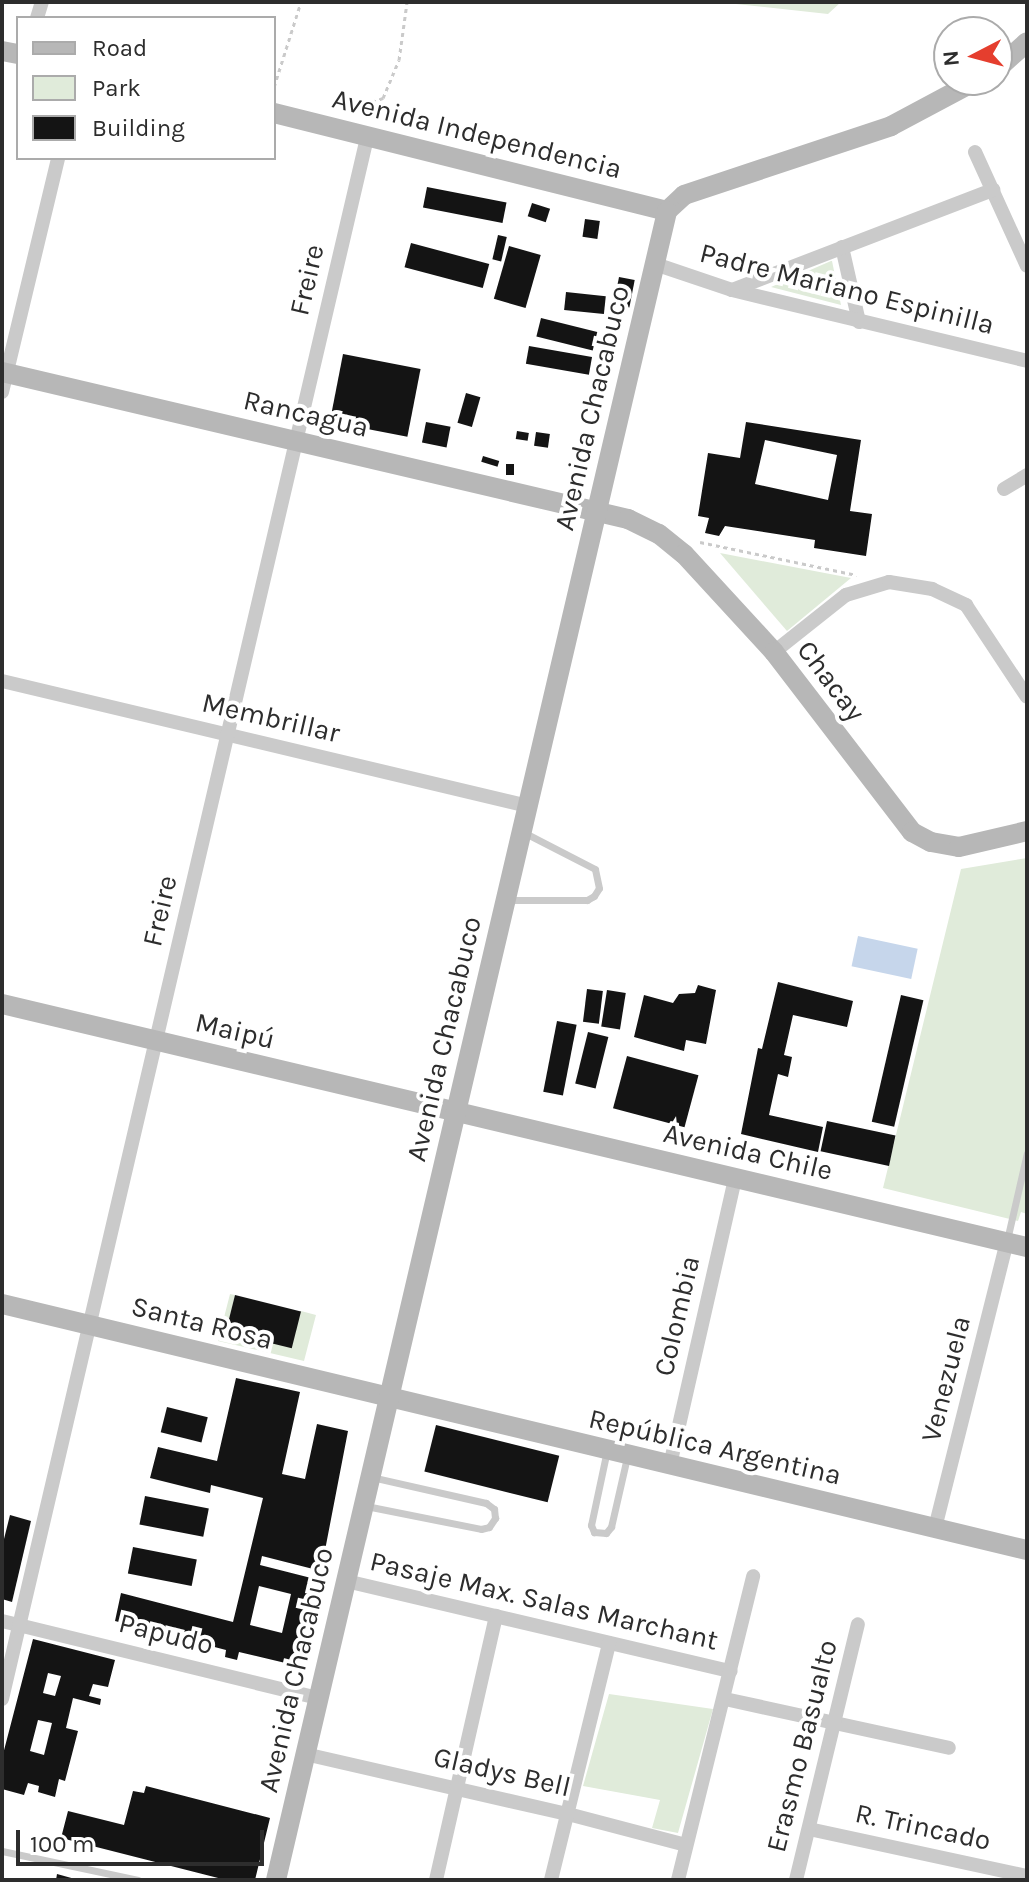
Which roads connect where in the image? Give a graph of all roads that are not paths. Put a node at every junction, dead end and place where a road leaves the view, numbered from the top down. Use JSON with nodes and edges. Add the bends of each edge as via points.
{"nodes":[{"id":1,"x":947,"y":96,"type":"edge"},
{"id":2,"x":276,"y":113,"type":"edge"},
{"id":3,"x":368,"y":134,"type":"junction"},
{"id":4,"x":975,"y":152,"type":"dead end"},
{"id":5,"x":58,"y":160,"type":"edge"},
{"id":6,"x":993,"y":190,"type":"junction"},
{"id":7,"x":667,"y":211,"type":"junction"},
{"id":8,"x":842,"y":247,"type":"junction"},
{"id":9,"x":655,"y":264,"type":"junction"},
{"id":10,"x":1027,"y":266,"type":"edge"},
{"id":11,"x":732,"y":290,"type":"junction"},
{"id":12,"x":859,"y":322,"type":"junction"},
{"id":13,"x":1027,"y":361,"type":"edge"},
{"id":14,"x":4,"y":379,"type":"edge"},
{"id":15,"x":297,"y":441,"type":"junction"},
{"id":16,"x":1027,"y":475,"type":"edge"},
{"id":17,"x":1004,"y":489,"type":"dead end"},
{"id":18,"x":597,"y":510,"type":"junction"},
{"id":19,"x":774,"y":652,"type":"junction"},
{"id":20,"x":2,"y":681,"type":"edge"},
{"id":21,"x":1027,"y":697,"type":"edge"},
{"id":22,"x":228,"y":734,"type":"junction"},
{"id":23,"x":528,"y":806,"type":"junction"},
{"id":24,"x":522,"y":831,"type":"junction"},
{"id":25,"x":1027,"y":831,"type":"edge"},
{"id":26,"x":505,"y":900,"type":"junction"},
{"id":27,"x":2,"y":1004,"type":"edge"},
{"id":28,"x":156,"y":1041,"type":"junction"},
{"id":29,"x":456,"y":1112,"type":"junction"},
{"id":30,"x":1027,"y":1153,"type":"edge"},
{"id":31,"x":735,"y":1178,"type":"junction"},
{"id":32,"x":1017,"y":1245,"type":"edge"},
{"id":33,"x":2,"y":1304,"type":"edge"},
{"id":34,"x":89,"y":1325,"type":"junction"},
{"id":35,"x":389,"y":1397,"type":"junction"},
{"id":36,"x":607,"y":1450,"type":"junction"},
{"id":37,"x":628,"y":1455,"type":"junction"},
{"id":38,"x":670,"y":1465,"type":"junction"},
{"id":39,"x":370,"y":1477,"type":"junction"},
{"id":40,"x":364,"y":1505,"type":"junction"},
{"id":41,"x":935,"y":1528,"type":"junction"},
{"id":42,"x":1003,"y":1544,"type":"junction"},
{"id":43,"x":1027,"y":1550,"type":"edge"},
{"id":44,"x":1027,"y":1556,"type":"edge"},
{"id":45,"x":753,"y":1576,"type":"dead end"},
{"id":46,"x":346,"y":1581,"type":"junction"},
{"id":47,"x":496,"y":1616,"type":"junction"},
{"id":48,"x":2,"y":1621,"type":"edge"},
{"id":49,"x":858,"y":1624,"type":"dead end"},
{"id":50,"x":19,"y":1626,"type":"junction"},
{"id":51,"x":609,"y":1643,"type":"junction"},
{"id":52,"x":731,"y":1671,"type":"junction"},
{"id":53,"x":318,"y":1698,"type":"junction"},
{"id":54,"x":2,"y":1699,"type":"edge"},
{"id":55,"x":725,"y":1699,"type":"junction"},
{"id":56,"x":835,"y":1723,"type":"junction"},
{"id":57,"x":949,"y":1748,"type":"dead end"},
{"id":58,"x":305,"y":1754,"type":"junction"},
{"id":59,"x":457,"y":1788,"type":"junction"},
{"id":60,"x":568,"y":1814,"type":"junction"},
{"id":61,"x":809,"y":1829,"type":"junction"},
{"id":62,"x":686,"y":1845,"type":"junction"},
{"id":63,"x":2,"y":1851,"type":"edge"},
{"id":64,"x":1027,"y":1876,"type":"edge"},
{"id":65,"x":138,"y":1880,"type":"edge"},
{"id":66,"x":276,"y":1880,"type":"edge"},
{"id":67,"x":436,"y":1880,"type":"edge"},
{"id":68,"x":551,"y":1880,"type":"edge"},
{"id":69,"x":678,"y":1880,"type":"edge"},
{"id":70,"x":796,"y":1880,"type":"edge"}],
"edges":[{"from":1,"to":7,"type":"main road","via":[[891,126],[684,195]]},
{"from":2,"to":3,"type":"main road","name":"Avenida Independencia"},
{"from":3,"to":7,"type":"main road","name":"Avenida Independencia"},
{"from":3,"to":15,"type":"street","name":"Freire"},
{"from":4,"to":6,"type":"street"},
{"from":5,"to":14,"type":"street"},
{"from":6,"to":8,"type":"street"},
{"from":6,"to":10,"type":"street"},
{"from":7,"to":9,"type":"main road","name":"Avenida Chacabuco"},
{"from":8,"to":11,"type":"street"},
{"from":8,"to":12,"type":"street"},
{"from":9,"to":11,"type":"street","name":"Padre Mariano Espinilla"},
{"from":9,"to":18,"type":"main road","name":"Avenida Chacabuco"},
{"from":11,"to":12,"type":"street","name":"Padre Mariano Espinilla"},
{"from":12,"to":13,"type":"street","name":"Padre Mariano Espinilla"},
{"from":14,"to":15,"type":"main road","name":"Rancagua"},
{"from":15,"to":18,"type":"main road","name":"Rancagua"},
{"from":15,"to":22,"type":"street","name":"Freire"},
{"from":16,"to":17,"type":"street"},
{"from":18,"to":19,"type":"main road","name":"Chacay","via":[[636,522],[673,544]]},
{"from":18,"to":23,"type":"main road","name":"Avenida Chacabuco"},
{"from":19,"to":21,"type":"street","via":[[846,595],[889,582],[932,589],[966,605]]},
{"from":19,"to":25,"type":"main road","name":"Chacay","via":[[912,832],[959,847]]},
{"from":20,"to":22,"type":"street","name":"Membrillar"},
{"from":22,"to":23,"type":"street","name":"Membrillar"},
{"from":22,"to":28,"type":"street","name":"Freire"},
{"from":23,"to":24,"type":"main road","name":"Avenida Chacabuco"},
{"from":24,"to":26,"type":"main road","name":"Avenida Chacabuco"},
{"from":24,"to":26,"type":"lane","via":[[595,869],[599,888],[587,900]]},
{"from":26,"to":29,"type":"main road","name":"Avenida Chacabuco"},
{"from":27,"to":28,"type":"main road","name":"Maipú"},
{"from":28,"to":29,"type":"main road","name":"Maipú"},
{"from":28,"to":34,"type":"street","name":"Freire"},
{"from":29,"to":31,"type":"main road","name":"Avenida Chile"},
{"from":29,"to":35,"type":"main road","name":"Avenida Chacabuco"},
{"from":30,"to":32,"type":"lane"},
{"from":31,"to":32,"type":"main road","name":"Avenida Chile"},
{"from":31,"to":38,"type":"street","name":"Colombia"},
{"from":32,"to":41,"type":"street","name":"Venezuela"},
{"from":33,"to":34,"type":"main road","name":"Santa Rosa"},
{"from":34,"to":35,"type":"main road","name":"Santa Rosa"},
{"from":34,"to":50,"type":"street","name":"Freire"},
{"from":35,"to":36,"type":"main road","name":"República Argentina"},
{"from":35,"to":39,"type":"main road","name":"Avenida Chacabuco"},
{"from":36,"to":37,"type":"main road","name":"República Argentina"},
{"from":36,"to":37,"type":"lane","via":[[591,1525],[594,1532],[606,1533],[611,1527]]},
{"from":37,"to":38,"type":"main road","name":"República Argentina"},
{"from":38,"to":41,"type":"main road","name":"República Argentina"},
{"from":39,"to":40,"type":"main road","name":"Avenida Chacabuco"},
{"from":39,"to":40,"type":"lane","via":[[486,1503],[495,1518],[481,1529]]},
{"from":40,"to":46,"type":"main road","name":"Avenida Chacabuco"},
{"from":41,"to":42,"type":"main road","name":"República Argentina"},
{"from":42,"to":43,"type":"main road","name":"República Argentina"},
{"from":42,"to":44,"type":"main road"},
{"from":45,"to":52,"type":"street"},
{"from":46,"to":47,"type":"street","name":"Pasaje Max. Salas Marchant"},
{"from":46,"to":53,"type":"main road","name":"Avenida Chacabuco"},
{"from":47,"to":51,"type":"street","name":"Pasaje Max. Salas Marchant"},
{"from":47,"to":59,"type":"street"},
{"from":48,"to":50,"type":"street","name":"Papudo"},
{"from":49,"to":56,"type":"street","name":"Erasmo Basualto"},
{"from":50,"to":53,"type":"street","name":"Papudo"},
{"from":50,"to":54,"type":"street","name":"Freire"},
{"from":51,"to":52,"type":"street","name":"Pasaje Max. Salas Marchant"},
{"from":51,"to":60,"type":"street"},
{"from":52,"to":55,"type":"street"},
{"from":53,"to":58,"type":"main road","name":"Avenida Chacabuco"},
{"from":55,"to":56,"type":"street"},
{"from":55,"to":62,"type":"street"},
{"from":56,"to":57,"type":"street"},
{"from":56,"to":61,"type":"street","name":"Erasmo Basualto"},
{"from":58,"to":59,"type":"street","name":"Gladys Bell"},
{"from":58,"to":66,"type":"main road","name":"Avenida Chacabuco"},
{"from":59,"to":60,"type":"street","name":"Gladys Bell"},
{"from":59,"to":67,"type":"street"},
{"from":60,"to":62,"type":"street","name":"Gladys Bell"},
{"from":60,"to":68,"type":"street"},
{"from":61,"to":64,"type":"street","name":"R. Trincado"},
{"from":61,"to":70,"type":"street","name":"Erasmo Basualto"},
{"from":62,"to":69,"type":"street"},
{"from":63,"to":65,"type":"lane"}]}
